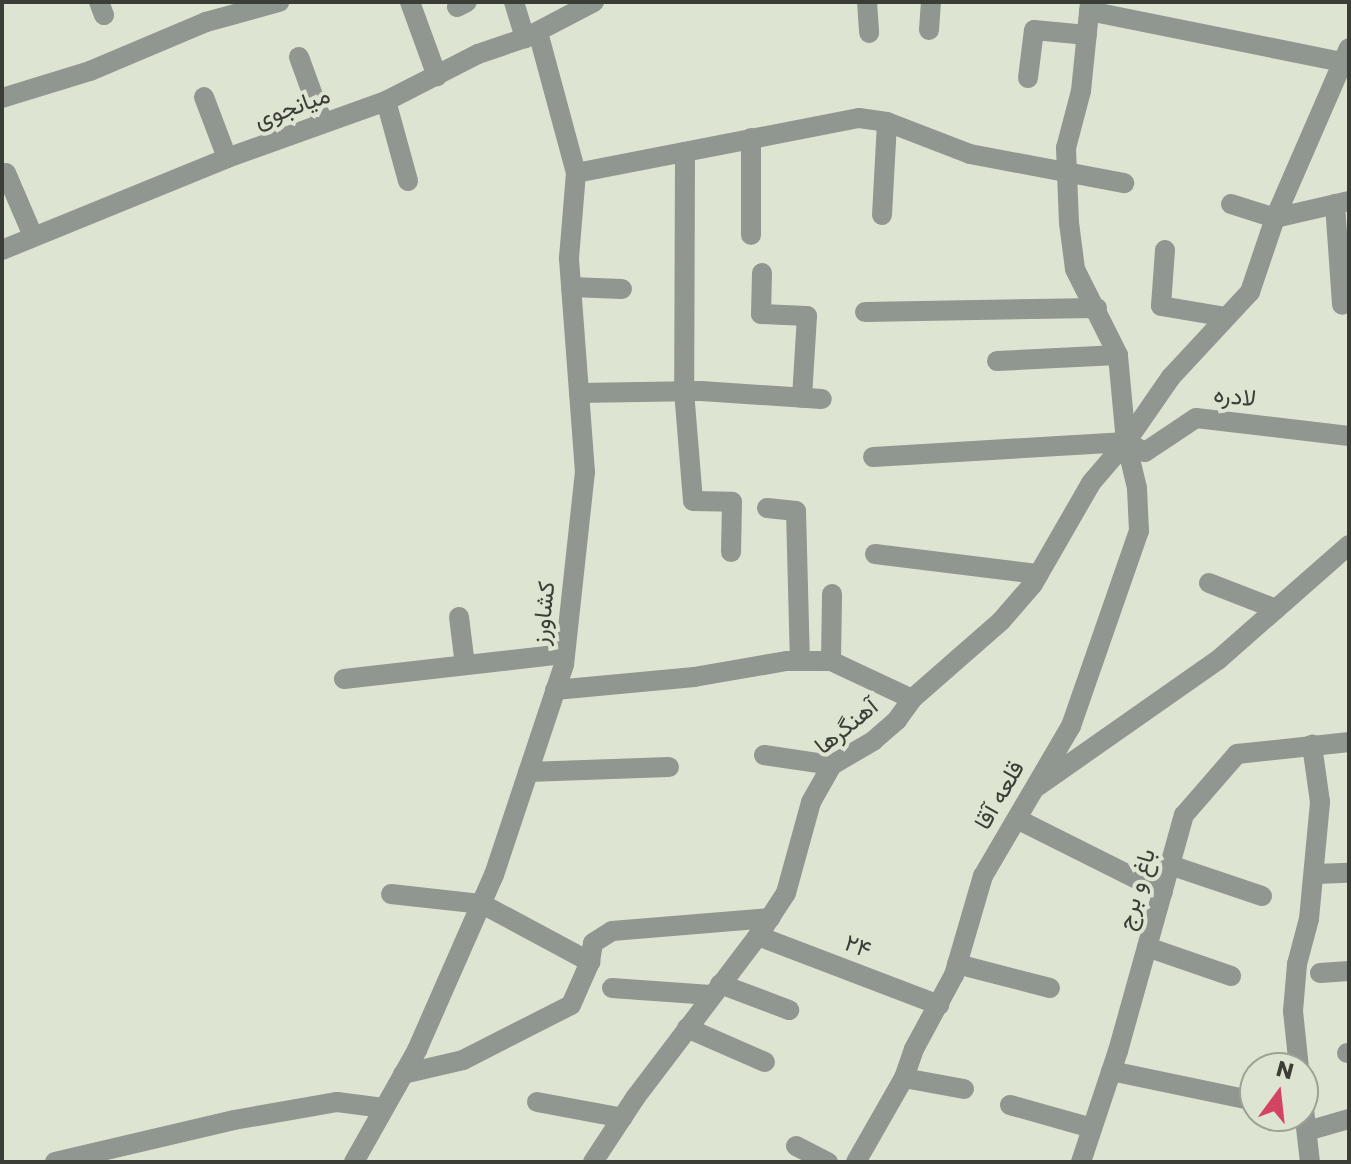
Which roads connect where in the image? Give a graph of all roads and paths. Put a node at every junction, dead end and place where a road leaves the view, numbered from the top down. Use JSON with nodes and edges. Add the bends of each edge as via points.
{"nodes":[{"id":1,"x":279,"y":2,"type":"edge"},
{"id":2,"x":410,"y":2,"type":"edge"},
{"id":3,"x":514,"y":2,"type":"edge"},
{"id":4,"x":594,"y":2,"type":"edge"},
{"id":5,"x":867,"y":2,"type":"edge"},
{"id":6,"x":931,"y":2,"type":"edge"},
{"id":7,"x":1089,"y":7,"type":"edge"},
{"id":8,"x":929,"y":30,"type":"dead end"},
{"id":9,"x":869,"y":33,"type":"dead end"},
{"id":10,"x":531,"y":35,"type":"junction"},
{"id":11,"x":1087,"y":35,"type":"junction"},
{"id":12,"x":1346,"y":55,"type":"edge"},
{"id":13,"x":299,"y":57,"type":"dead end"},
{"id":14,"x":437,"y":76,"type":"junction"},
{"id":15,"x":1028,"y":78,"type":"dead end"},
{"id":16,"x":204,"y":97,"type":"dead end"},
{"id":17,"x":2,"y":98,"type":"edge"},
{"id":18,"x":386,"y":101,"type":"junction"},
{"id":19,"x":887,"y":122,"type":"junction"},
{"id":20,"x":323,"y":123,"type":"junction"},
{"id":21,"x":751,"y":138,"type":"junction"},
{"id":22,"x":685,"y":152,"type":"junction"},
{"id":23,"x":227,"y":158,"type":"junction"},
{"id":24,"x":6,"y":173,"type":"dead end"},
{"id":25,"x":576,"y":173,"type":"junction"},
{"id":26,"x":1067,"y":173,"type":"junction"},
{"id":27,"x":408,"y":181,"type":"dead end"},
{"id":28,"x":1124,"y":183,"type":"dead end"},
{"id":29,"x":1342,"y":202,"type":"edge"},
{"id":30,"x":1231,"y":204,"type":"dead end"},
{"id":31,"x":882,"y":215,"type":"dead end"},
{"id":32,"x":1275,"y":218,"type":"junction"},
{"id":33,"x":751,"y":235,"type":"dead end"},
{"id":34,"x":33,"y":236,"type":"junction"},
{"id":35,"x":2,"y":250,"type":"edge"},
{"id":36,"x":1165,"y":250,"type":"dead end"},
{"id":37,"x":762,"y":273,"type":"dead end"},
{"id":38,"x":571,"y":287,"type":"junction"},
{"id":39,"x":622,"y":289,"type":"dead end"},
{"id":40,"x":1342,"y":305,"type":"dead end"},
{"id":41,"x":1097,"y":308,"type":"junction"},
{"id":42,"x":865,"y":312,"type":"dead end"},
{"id":43,"x":1226,"y":317,"type":"junction"},
{"id":44,"x":1118,"y":355,"type":"junction"},
{"id":45,"x":997,"y":361,"type":"dead end"},
{"id":46,"x":684,"y":391,"type":"junction"},
{"id":47,"x":579,"y":393,"type":"junction"},
{"id":48,"x":1349,"y":436,"type":"edge"},
{"id":49,"x":1126,"y":442,"type":"junction"},
{"id":50,"x":873,"y":457,"type":"dead end"},
{"id":51,"x":767,"y":508,"type":"dead end"},
{"id":52,"x":1349,"y":545,"type":"edge"},
{"id":53,"x":731,"y":552,"type":"dead end"},
{"id":54,"x":875,"y":554,"type":"dead end"},
{"id":55,"x":1039,"y":574,"type":"junction"},
{"id":56,"x":1209,"y":583,"type":"dead end"},
{"id":57,"x":832,"y":594,"type":"dead end"},
{"id":58,"x":1276,"y":609,"type":"junction"},
{"id":59,"x":459,"y":617,"type":"dead end"},
{"id":60,"x":565,"y":654,"type":"junction"},
{"id":61,"x":800,"y":661,"type":"junction"},
{"id":62,"x":831,"y":661,"type":"junction"},
{"id":63,"x":465,"y":665,"type":"junction"},
{"id":64,"x":344,"y":679,"type":"dead end"},
{"id":65,"x":555,"y":690,"type":"junction"},
{"id":66,"x":912,"y":699,"type":"junction"},
{"id":67,"x":1349,"y":742,"type":"edge"},
{"id":68,"x":1312,"y":745,"type":"junction"},
{"id":69,"x":764,"y":755,"type":"dead end"},
{"id":70,"x":832,"y":765,"type":"junction"},
{"id":71,"x":669,"y":767,"type":"dead end"},
{"id":72,"x":528,"y":772,"type":"junction"},
{"id":73,"x":1029,"y":793,"type":"junction"},
{"id":74,"x":1017,"y":819,"type":"junction"},
{"id":75,"x":1170,"y":865,"type":"junction"},
{"id":76,"x":1349,"y":873,"type":"edge"},
{"id":77,"x":1315,"y":874,"type":"junction"},
{"id":78,"x":1163,"y":892,"type":"junction"},
{"id":79,"x":391,"y":894,"type":"dead end"},
{"id":80,"x":1262,"y":896,"type":"dead end"},
{"id":81,"x":482,"y":904,"type":"junction"},
{"id":82,"x":770,"y":918,"type":"junction"},
{"id":83,"x":758,"y":936,"type":"junction"},
{"id":84,"x":1147,"y":947,"type":"junction"},
{"id":85,"x":590,"y":962,"type":"junction"},
{"id":86,"x":957,"y":964,"type":"junction"},
{"id":87,"x":1349,"y":971,"type":"edge"},
{"id":88,"x":1320,"y":973,"type":"dead end"},
{"id":89,"x":1231,"y":976,"type":"dead end"},
{"id":90,"x":612,"y":988,"type":"dead end"},
{"id":91,"x":1050,"y":988,"type":"dead end"},
{"id":92,"x":716,"y":989,"type":"junction"},
{"id":93,"x":939,"y":1005,"type":"junction"},
{"id":94,"x":789,"y":1010,"type":"dead end"},
{"id":95,"x":687,"y":1028,"type":"junction"},
{"id":96,"x":1297,"y":1052,"type":"edge"},
{"id":97,"x":765,"y":1062,"type":"dead end"},
{"id":98,"x":1111,"y":1071,"type":"junction"},
{"id":99,"x":403,"y":1074,"type":"junction"},
{"id":100,"x":904,"y":1078,"type":"junction"},
{"id":101,"x":964,"y":1089,"type":"dead end"},
{"id":102,"x":1239,"y":1098,"type":"edge"},
{"id":103,"x":537,"y":1102,"type":"dead end"},
{"id":104,"x":1010,"y":1105,"type":"dead end"},
{"id":105,"x":384,"y":1108,"type":"junction"},
{"id":106,"x":623,"y":1118,"type":"junction"},
{"id":107,"x":1349,"y":1119,"type":"edge"},
{"id":108,"x":1092,"y":1128,"type":"junction"},
{"id":109,"x":1319,"y":1128,"type":"edge"},
{"id":110,"x":1307,"y":1132,"type":"edge"},
{"id":111,"x":796,"y":1146,"type":"dead end"},
{"id":112,"x":862,"y":1161,"type":"edge"},
{"id":113,"x":55,"y":1162,"type":"edge"},
{"id":114,"x":354,"y":1162,"type":"edge"},
{"id":115,"x":593,"y":1162,"type":"edge"},
{"id":116,"x":828,"y":1162,"type":"edge"},
{"id":117,"x":1081,"y":1162,"type":"edge"},
{"id":118,"x":1310,"y":1162,"type":"edge"}],
"edges":[{"from":1,"to":17,"type":"street","via":[[206,22],[90,71]]},
{"from":2,"to":14,"type":"street"},
{"from":3,"to":10,"type":"street","name":"کشاورز"},
{"from":4,"to":10,"type":"street","name":"میانجوی"},
{"from":5,"to":9,"type":"street"},
{"from":6,"to":8,"type":"street"},
{"from":7,"to":11,"type":"street","name":"قلعه آقا"},
{"from":7,"to":12,"type":"street"},
{"from":10,"to":14,"type":"street","name":"میانجوی"},
{"from":10,"to":25,"type":"street","name":"کشاورز"},
{"from":11,"to":15,"type":"street","via":[[1034,30]]},
{"from":11,"to":26,"type":"street","name":"قلعه آقا","via":[[1081,91],[1066,148]]},
{"from":12,"to":32,"type":"street","name":"آهنگرها"},
{"from":13,"to":20,"type":"street"},
{"from":14,"to":18,"type":"street","name":"میانجوی"},
{"from":16,"to":23,"type":"street"},
{"from":18,"to":20,"type":"street","name":"میانجوی"},
{"from":18,"to":27,"type":"street"},
{"from":19,"to":21,"type":"street","via":[[859,118]]},
{"from":19,"to":26,"type":"street","via":[[970,154]]},
{"from":19,"to":31,"type":"street"},
{"from":20,"to":23,"type":"street","name":"میانجوی"},
{"from":21,"to":22,"type":"street"},
{"from":21,"to":33,"type":"street"},
{"from":22,"to":25,"type":"street"},
{"from":22,"to":46,"type":"street"},
{"from":23,"to":34,"type":"street","name":"میانجوی"},
{"from":24,"to":34,"type":"street"},
{"from":25,"to":38,"type":"street","name":"کشاورز"},
{"from":26,"to":28,"type":"street"},
{"from":26,"to":41,"type":"street","name":"قلعه آقا","via":[[1075,269]]},
{"from":29,"to":32,"type":"street"},
{"from":29,"to":40,"type":"street"},
{"from":30,"to":32,"type":"street"},
{"from":32,"to":43,"type":"street","name":"آهنگرها","via":[[1250,292]]},
{"from":34,"to":35,"type":"street","name":"میانجوی"},
{"from":36,"to":43,"type":"street","via":[[1161,306]]},
{"from":37,"to":46,"type":"street","via":[[761,314],[807,316],[812,398]]},
{"from":38,"to":39,"type":"street"},
{"from":38,"to":47,"type":"street","name":"کشاورز"},
{"from":41,"to":42,"type":"street"},
{"from":41,"to":44,"type":"street","name":"قلعه آقا"},
{"from":43,"to":49,"type":"street","name":"آهنگرها","via":[[1171,377]]},
{"from":44,"to":45,"type":"street"},
{"from":44,"to":49,"type":"street","name":"قلعه آقا"},
{"from":46,"to":47,"type":"street"},
{"from":46,"to":53,"type":"street","via":[[693,501],[732,502]]},
{"from":47,"to":60,"type":"street","name":"کشاورز","via":[[585,472]]},
{"from":48,"to":49,"type":"street","name":"لادره","via":[[1196,418],[1145,452]]},
{"from":49,"to":50,"type":"street"},
{"from":49,"to":55,"type":"street","name":"آهنگرها","via":[[1091,483]]},
{"from":49,"to":73,"type":"street","name":"قلعه آقا","via":[[1137,488],[1139,531],[1071,726]]},
{"from":51,"to":61,"type":"street","via":[[796,511]]},
{"from":52,"to":58,"type":"street"},
{"from":54,"to":55,"type":"street"},
{"from":55,"to":66,"type":"street","name":"آهنگرها","via":[[1001,621]]},
{"from":56,"to":58,"type":"street"},
{"from":57,"to":62,"type":"street"},
{"from":58,"to":73,"type":"street","via":[[1218,660]]},
{"from":59,"to":63,"type":"street"},
{"from":60,"to":63,"type":"street"},
{"from":60,"to":65,"type":"street","name":"کشاورز"},
{"from":61,"to":62,"type":"street"},
{"from":61,"to":65,"type":"street"},
{"from":62,"to":66,"type":"street"},
{"from":63,"to":64,"type":"street"},
{"from":65,"to":72,"type":"street","name":"کشاورز"},
{"from":66,"to":70,"type":"street","name":"آهنگرها","via":[[873,741]]},
{"from":67,"to":68,"type":"street","name":"باغ و برج"},
{"from":68,"to":75,"type":"street","name":"باغ و برج","via":[[1237,754],[1184,815]]},
{"from":68,"to":77,"type":"street","via":[[1320,802]]},
{"from":69,"to":70,"type":"street"},
{"from":70,"to":82,"type":"street","name":"آهنگرها","via":[[811,802],[786,893]]},
{"from":71,"to":72,"type":"street"},
{"from":72,"to":81,"type":"street","name":"کشاورز"},
{"from":73,"to":74,"type":"street","name":"قلعه آقا"},
{"from":74,"to":78,"type":"street"},
{"from":74,"to":86,"type":"street","name":"قلعه آقا","via":[[983,876]]},
{"from":75,"to":78,"type":"street","name":"باغ و برج"},
{"from":75,"to":80,"type":"street"},
{"from":76,"to":77,"type":"street"},
{"from":77,"to":96,"type":"street","via":[[1297,964],[1293,1011]]},
{"from":78,"to":84,"type":"street","name":"باغ و برج"},
{"from":79,"to":81,"type":"street"},
{"from":81,"to":85,"type":"street"},
{"from":81,"to":99,"type":"street","name":"کشاورز"},
{"from":82,"to":83,"type":"street","name":"آهنگرها"},
{"from":82,"to":85,"type":"street","via":[[612,931],[593,943]]},
{"from":83,"to":92,"type":"street","name":"آهنگرها"},
{"from":83,"to":93,"type":"street","name":"۲۴"},
{"from":84,"to":89,"type":"street"},
{"from":84,"to":98,"type":"street","name":"باغ و برج"},
{"from":85,"to":99,"type":"street","via":[[571,1005],[463,1060]]},
{"from":86,"to":91,"type":"street"},
{"from":86,"to":93,"type":"street","name":"قلعه آقا"},
{"from":87,"to":88,"type":"street"},
{"from":90,"to":92,"type":"street"},
{"from":92,"to":94,"type":"street"},
{"from":92,"to":95,"type":"street","name":"آهنگرها"},
{"from":93,"to":100,"type":"street","name":"قلعه آقا"},
{"from":95,"to":97,"type":"street"},
{"from":95,"to":106,"type":"street","name":"آهنگرها"},
{"from":98,"to":102,"type":"street"},
{"from":98,"to":108,"type":"street","name":"باغ و برج"},
{"from":99,"to":105,"type":"street","name":"کشاورز"},
{"from":100,"to":101,"type":"street"},
{"from":100,"to":112,"type":"street","name":"قلعه آقا"},
{"from":103,"to":106,"type":"street"},
{"from":104,"to":108,"type":"street"},
{"from":105,"to":113,"type":"street","via":[[337,1102]]},
{"from":105,"to":114,"type":"street","name":"کشاورز"},
{"from":106,"to":115,"type":"street","name":"آهنگرها"},
{"from":107,"to":109,"type":"street"},
{"from":108,"to":117,"type":"street","name":"باغ و برج"},
{"from":110,"to":118,"type":"street"},
{"from":111,"to":116,"type":"street"}]}
